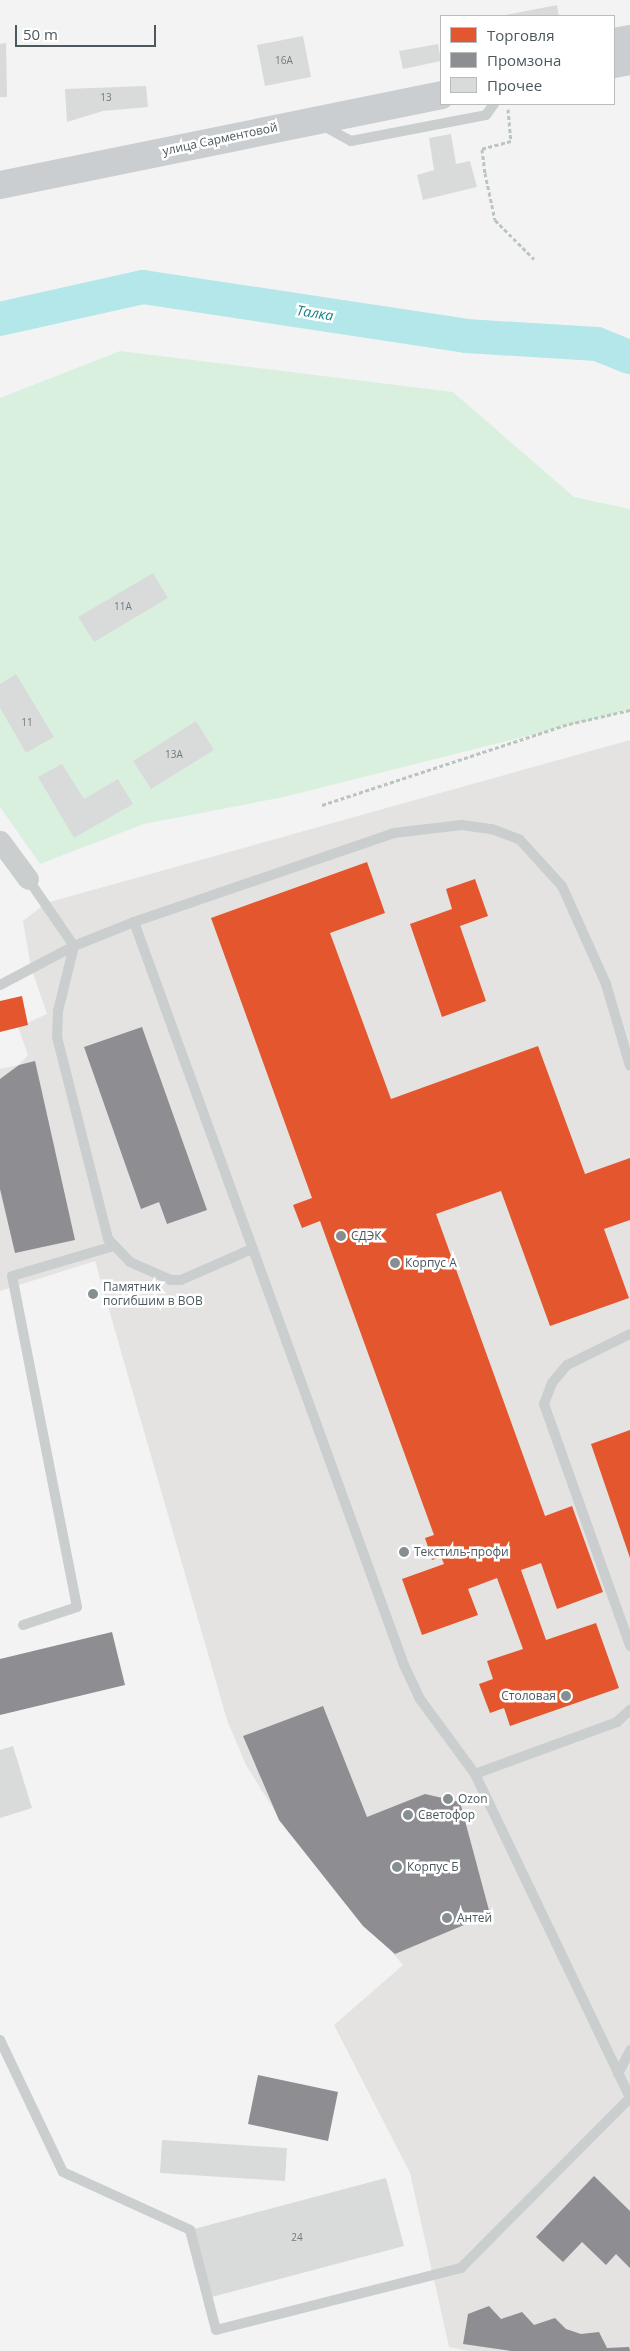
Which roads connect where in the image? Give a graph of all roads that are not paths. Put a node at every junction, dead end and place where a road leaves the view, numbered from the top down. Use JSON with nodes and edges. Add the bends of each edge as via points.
{"nodes":[{"id":1,"x":630,"y":39,"type":"edge"},
{"id":2,"x":615,"y":42,"type":"edge"},
{"id":3,"x":630,"y":61,"type":"edge"},
{"id":4,"x":615,"y":64,"type":"edge"},
{"id":5,"x":440,"y":77,"type":"edge"},
{"id":6,"x":440,"y":95,"type":"edge"},
{"id":7,"x":493,"y":105,"type":"edge"},
{"id":8,"x":312,"y":120,"type":"junction"},
{"id":9,"x":0,"y":166,"type":"edge"},
{"id":10,"x":0,"y":185,"type":"edge"},
{"id":11,"x":0,"y":841,"type":"edge"},
{"id":12,"x":6,"y":860,"type":"edge"},
{"id":13,"x":28,"y":879,"type":"joint"},
{"id":14,"x":134,"y":922,"type":"junction"},
{"id":15,"x":74,"y":946,"type":"junction"},
{"id":16,"x":0,"y":985,"type":"edge"},
{"id":17,"x":630,"y":1066,"type":"edge"},
{"id":18,"x":114,"y":1246,"type":"junction"},
{"id":19,"x":252,"y":1249,"type":"junction"},
{"id":20,"x":630,"y":1334,"type":"edge"},
{"id":21,"x":23,"y":1625,"type":"dead end"},
{"id":22,"x":630,"y":1646,"type":"edge"},
{"id":23,"x":630,"y":1710,"type":"edge"},
{"id":24,"x":475,"y":1774,"type":"junction"},
{"id":25,"x":0,"y":2040,"type":"edge"},
{"id":26,"x":630,"y":2050,"type":"edge"},
{"id":27,"x":618,"y":2074,"type":"junction"},
{"id":28,"x":630,"y":2098,"type":"edge"}],
"edges":[{"from":1,"to":2,"type":"main road"},
{"from":3,"to":4,"type":"main road"},
{"from":5,"to":9,"type":"main road","name":"улица Сарментовой"},
{"from":6,"to":8,"type":"main road","name":"улица Сарментовой"},
{"from":7,"to":8,"type":"lane","via":[[486,115],[350,141]]},
{"from":8,"to":10,"type":"main road","name":"улица Сарментовой"},
{"from":11,"to":12,"type":"street"},
{"from":12,"to":13,"type":"street"},
{"from":13,"to":15,"type":"lane"},
{"from":14,"to":15,"type":"lane"},
{"from":14,"to":17,"type":"lane","via":[[394,833],[462,825],[492,829],[520,840],[562,886],[606,984]]},
{"from":14,"to":19,"type":"lane"},
{"from":15,"to":16,"type":"lane"},
{"from":15,"to":18,"type":"lane","via":[[58,1011],[57,1037]]},
{"from":18,"to":19,"type":"lane","via":[[141,1270],[171,1280],[182,1280]]},
{"from":18,"to":21,"type":"lane","via":[[12,1276],[77,1607]]},
{"from":19,"to":24,"type":"lane","via":[[404,1665],[420,1699]]},
{"from":20,"to":22,"type":"lane","via":[[567,1366],[552,1383],[544,1404]]},
{"from":23,"to":24,"type":"lane","via":[[617,1722]]},
{"from":24,"to":27,"type":"lane"},
{"from":25,"to":28,"type":"lane","via":[[62,2172],[190,2230],[216,2330],[461,2268]]},
{"from":26,"to":27,"type":"lane"},
{"from":27,"to":28,"type":"lane"}]}
